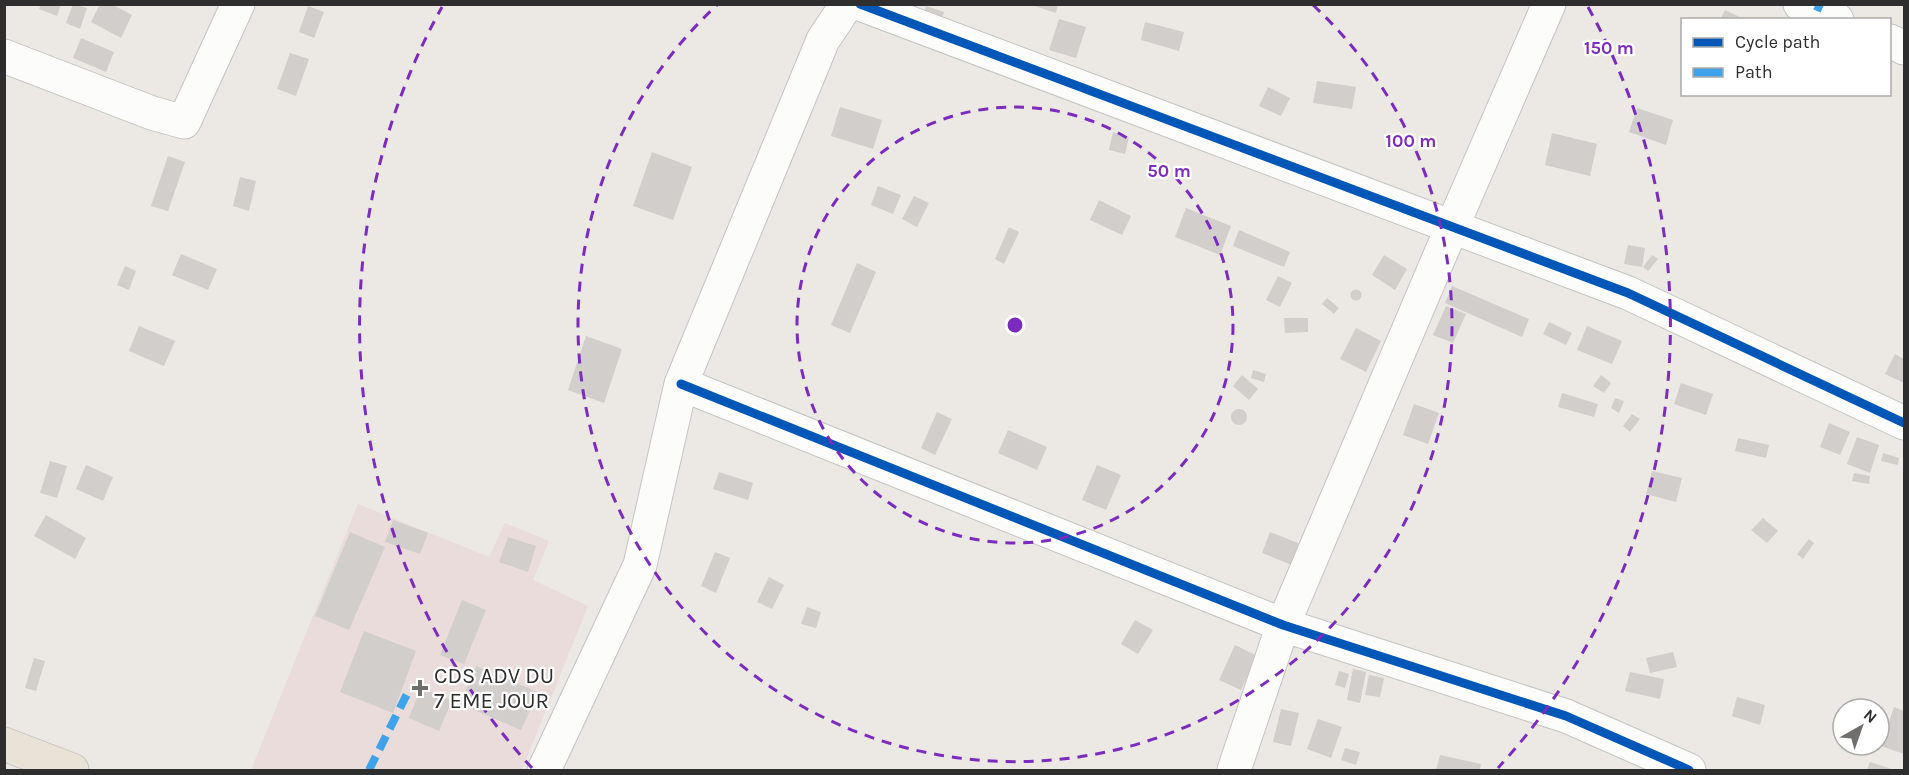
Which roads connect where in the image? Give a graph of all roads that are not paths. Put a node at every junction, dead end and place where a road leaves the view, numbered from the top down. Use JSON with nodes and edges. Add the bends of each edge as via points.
{"nodes":[{"id":1,"x":237,"y":4,"type":"edge"},
{"id":2,"x":847,"y":4,"type":"edge"},
{"id":3,"x":860,"y":4,"type":"edge"},
{"id":4,"x":1549,"y":4,"type":"edge"},
{"id":5,"x":1800,"y":4,"type":"edge"},
{"id":6,"x":1832,"y":18,"type":"edge"},
{"id":7,"x":1891,"y":41,"type":"edge"},
{"id":8,"x":1905,"y":48,"type":"edge"},
{"id":9,"x":4,"y":56,"type":"edge"},
{"id":10,"x":1452,"y":227,"type":"junction"},
{"id":11,"x":681,"y":384,"type":"junction"},
{"id":12,"x":1905,"y":423,"type":"edge"},
{"id":13,"x":1283,"y":625,"type":"junction"},
{"id":14,"x":4,"y":744,"type":"edge"},
{"id":15,"x":72,"y":771,"type":"edge"},
{"id":16,"x":544,"y":771,"type":"edge"},
{"id":17,"x":1234,"y":771,"type":"edge"},
{"id":18,"x":1689,"y":771,"type":"edge"}],
"edges":[{"from":1,"to":9,"type":"street","via":[[184,123]]},
{"from":2,"to":11,"type":"street","via":[[823,40]]},
{"from":3,"to":10,"type":"street"},
{"from":4,"to":10,"type":"street"},
{"from":5,"to":6,"type":"street"},
{"from":7,"to":8,"type":"street"},
{"from":10,"to":12,"type":"street","via":[[1628,293]]},
{"from":10,"to":13,"type":"street"},
{"from":11,"to":13,"type":"street"},
{"from":11,"to":16,"type":"street","via":[[640,565]]},
{"from":13,"to":17,"type":"street"},
{"from":13,"to":18,"type":"street","via":[[1566,716]]},
{"from":14,"to":15,"type":"highway"}]}
